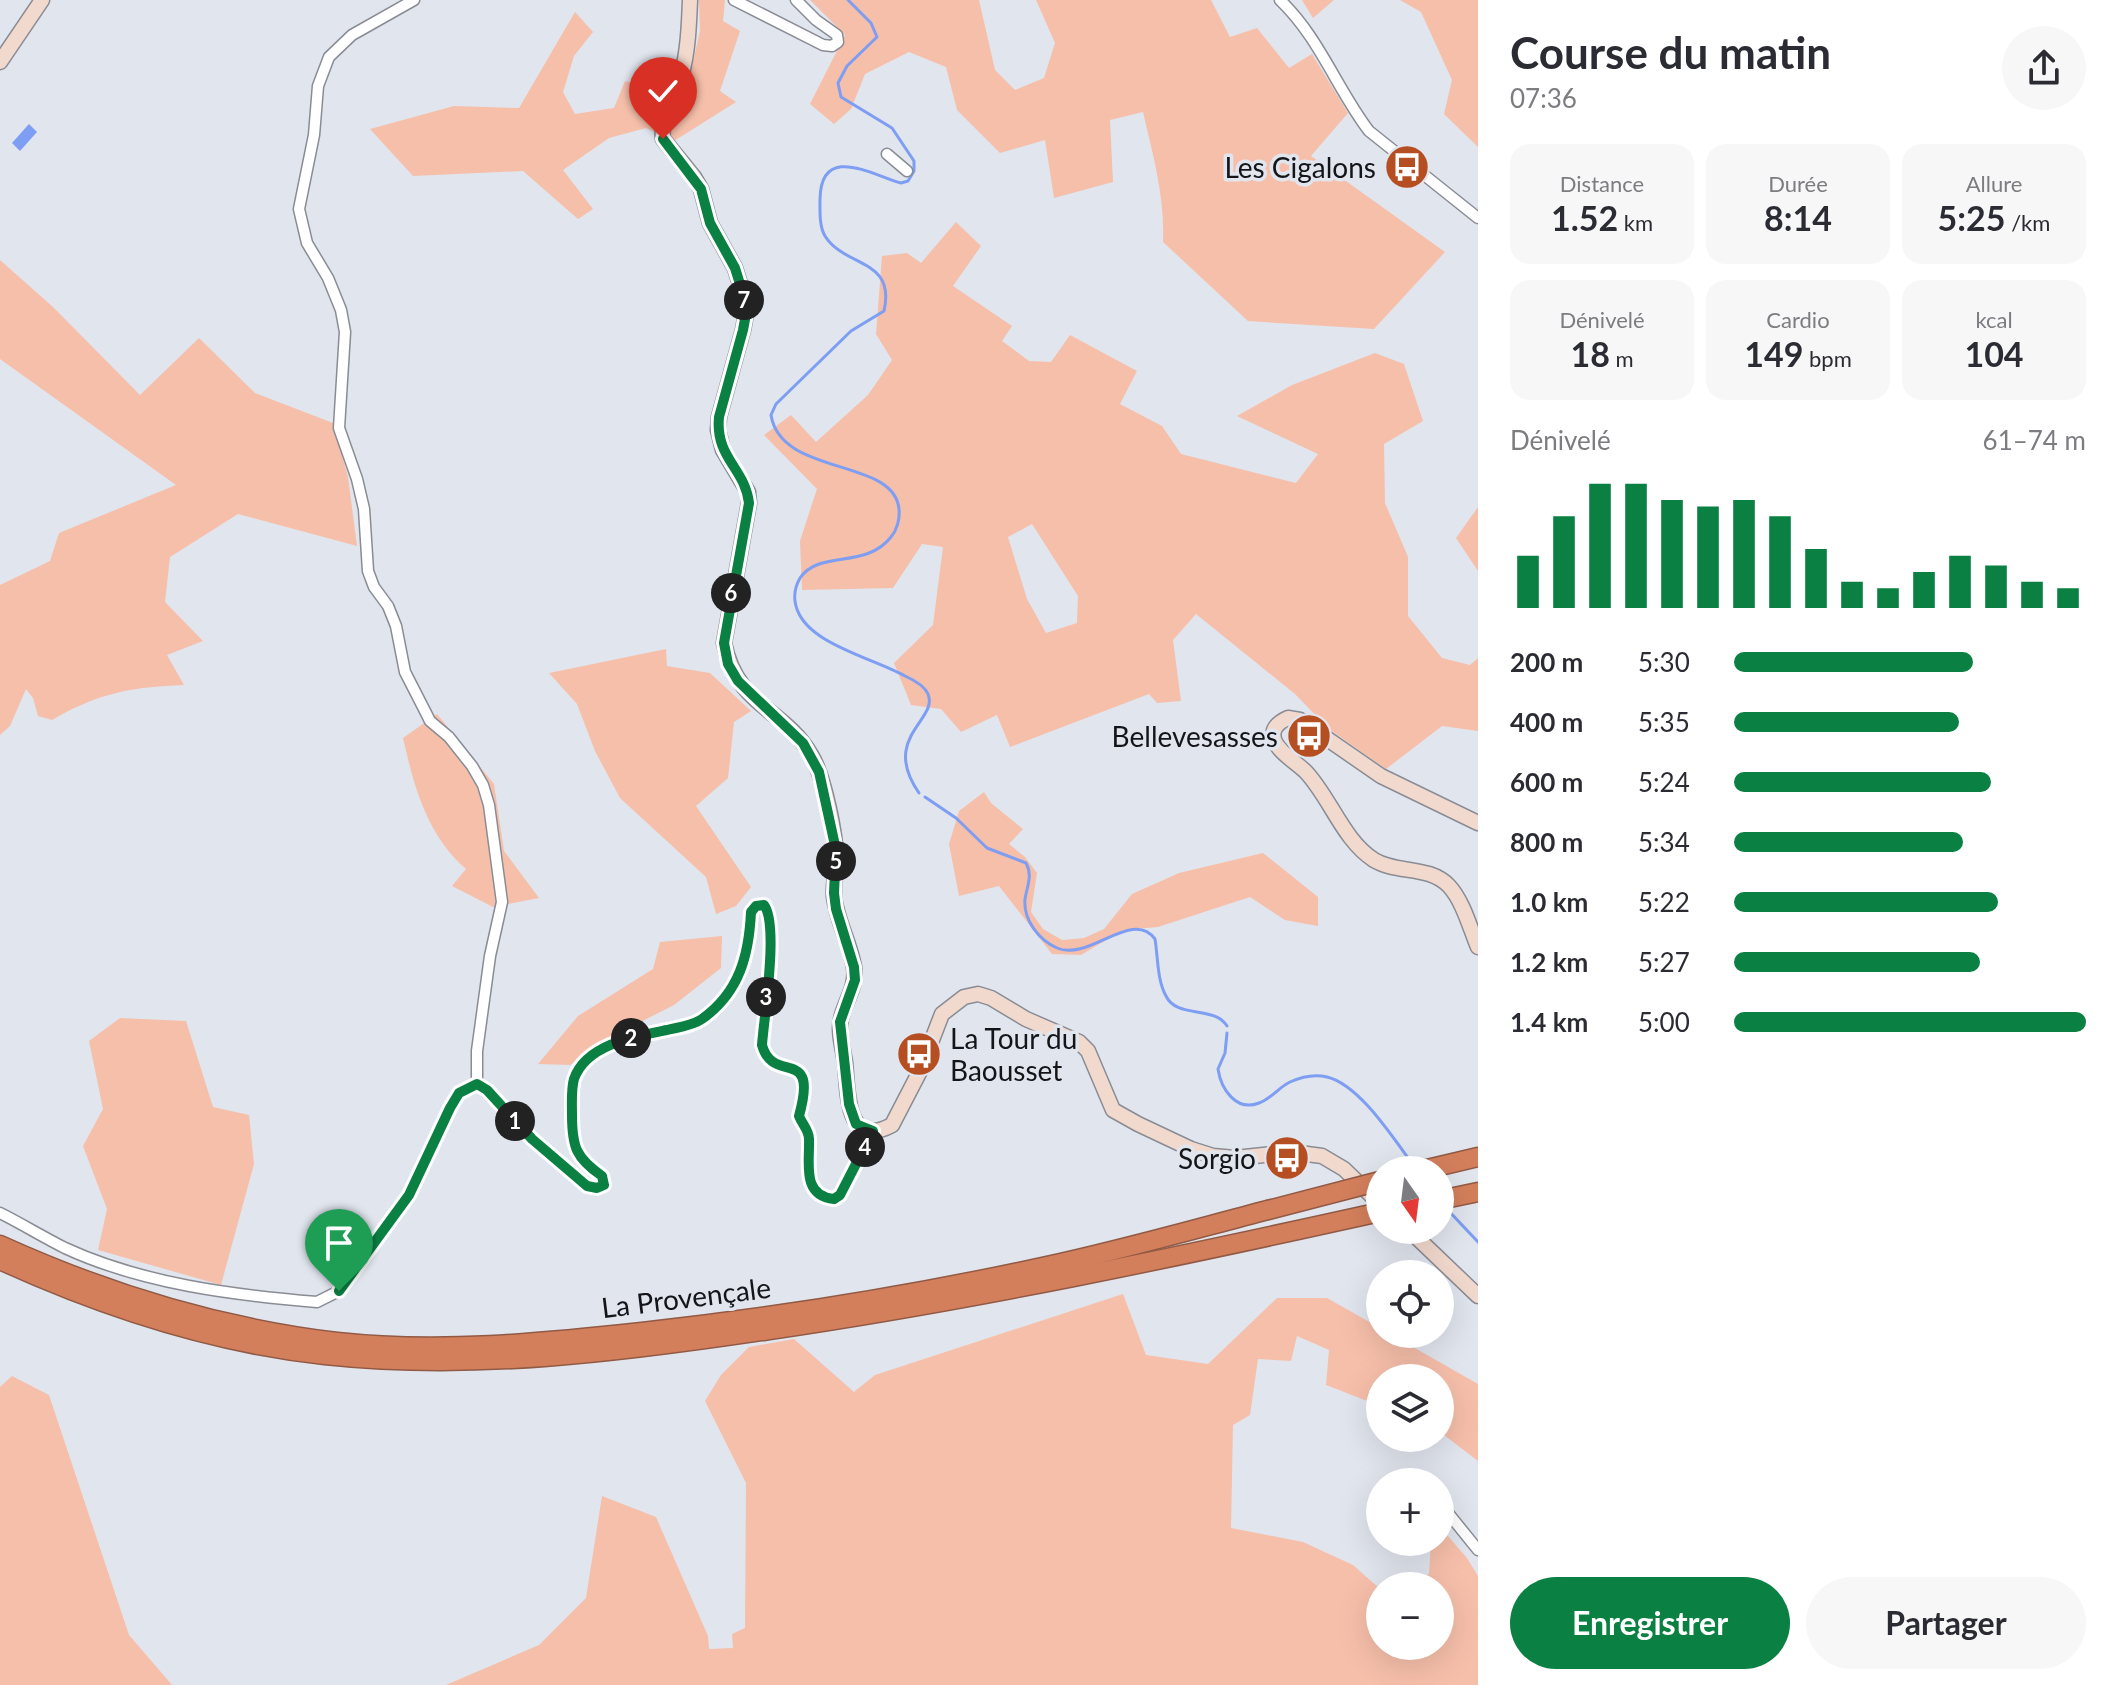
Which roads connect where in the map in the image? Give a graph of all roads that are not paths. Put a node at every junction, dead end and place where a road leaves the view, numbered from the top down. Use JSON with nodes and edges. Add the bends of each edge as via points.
{"nodes":[{"id":1,"x":42,"y":0,"type":"edge"},
{"id":2,"x":414,"y":0,"type":"edge"},
{"id":3,"x":690,"y":0,"type":"edge"},
{"id":4,"x":734,"y":0,"type":"edge"},
{"id":5,"x":796,"y":0,"type":"edge"},
{"id":6,"x":1280,"y":0,"type":"edge"},
{"id":7,"x":0,"y":62,"type":"edge"},
{"id":8,"x":887,"y":154,"type":"dead end"},
{"id":9,"x":907,"y":171,"type":"dead end"},
{"id":10,"x":1478,"y":218,"type":"edge"},
{"id":11,"x":1478,"y":823,"type":"edge"},
{"id":12,"x":1478,"y":947,"type":"edge"},
{"id":13,"x":477,"y":1084,"type":"junction"},
{"id":14,"x":873,"y":1131,"type":"junction"},
{"id":15,"x":1478,"y":1157,"type":"edge"},
{"id":16,"x":1454,"y":1163,"type":"edge"},
{"id":17,"x":1366,"y":1185,"type":"edge"},
{"id":18,"x":1366,"y":1190,"type":"edge"},
{"id":19,"x":1478,"y":1192,"type":"edge"},
{"id":20,"x":1454,"y":1197,"type":"edge"},
{"id":21,"x":0,"y":1213,"type":"edge"},
{"id":22,"x":1366,"y":1215,"type":"edge"},
{"id":23,"x":1424,"y":1244,"type":"edge"},
{"id":24,"x":0,"y":1245,"type":"edge"},
{"id":25,"x":0,"y":1260,"type":"edge"},
{"id":26,"x":933,"y":1296,"type":"junction"},
{"id":27,"x":1478,"y":1296,"type":"edge"},
{"id":28,"x":728,"y":1329,"type":"junction"},
{"id":29,"x":1454,"y":1520,"type":"edge"},
{"id":30,"x":1478,"y":1550,"type":"edge"}],
"edges":[{"from":1,"to":7,"type":"street"},
{"from":2,"to":13,"type":"street","via":[[352,35],[329,57],[318,86],[299,209],[307,243],[328,278],[345,332],[339,428],[364,509],[368,571],[392,616],[405,672],[430,721],[472,766],[489,805],[502,902],[490,956]]},
{"from":3,"to":14,"type":"street","via":[[680,81],[661,128],[663,139],[701,189],[710,223],[735,268],[746,314],[718,430],[749,503],[724,643],[738,681],[803,743],[819,772],[836,850],[836,909],[854,967],[855,980],[840,1022],[849,1104],[856,1124]]},
{"from":4,"to":5,"type":"street","via":[[823,45],[838,42],[837,35]]},
{"from":6,"to":10,"type":"street","via":[[1299,17],[1369,131]]},
{"from":8,"to":9,"type":"street"},
{"from":11,"to":12,"type":"street","via":[[1381,776],[1300,720],[1288,718],[1275,727],[1276,744],[1307,773],[1356,844],[1374,860],[1438,877],[1450,886]]},
{"from":13,"to":14,"type":"street","via":[[587,1186],[604,1185],[602,1176],[584,1164],[573,1141],[573,1082],[578,1070],[599,1051],[703,1019],[736,981],[745,962],[751,912],[764,905],[770,912],[771,944],[762,1045],[772,1062],[799,1071],[804,1080],[799,1116],[810,1137],[808,1172],[818,1194],[825,1199],[840,1195]]},
{"from":13,"to":21,"type":"street","via":[[459,1093],[409,1195],[344,1285],[317,1302],[165,1280],[66,1248]]},
{"from":14,"to":18,"type":"street","via":[[892,1125],[901,1112],[942,1014],[964,997],[978,994],[1079,1042],[1088,1051],[1113,1110],[1138,1124],[1213,1156],[1322,1156]]},
{"from":15,"to":16,"type":"highway"},
{"from":17,"to":26,"type":"highway","name":"La Provençale","bridge":true},
{"from":19,"to":20,"type":"highway"},
{"from":22,"to":26,"type":"highway","name":"La Provençale"},
{"from":23,"to":27,"type":"street"},
{"from":24,"to":28,"type":"highway","name":"La Provençale","via":[[110,1291],[196,1317],[340,1342],[495,1345]]},
{"from":25,"to":28,"type":"highway","name":"La Provençale","via":[[146,1318],[322,1355],[486,1360],[573,1354]]},
{"from":26,"to":28,"type":"highway","name":"La Provençale"},
{"from":29,"to":30,"type":"street"}]}
